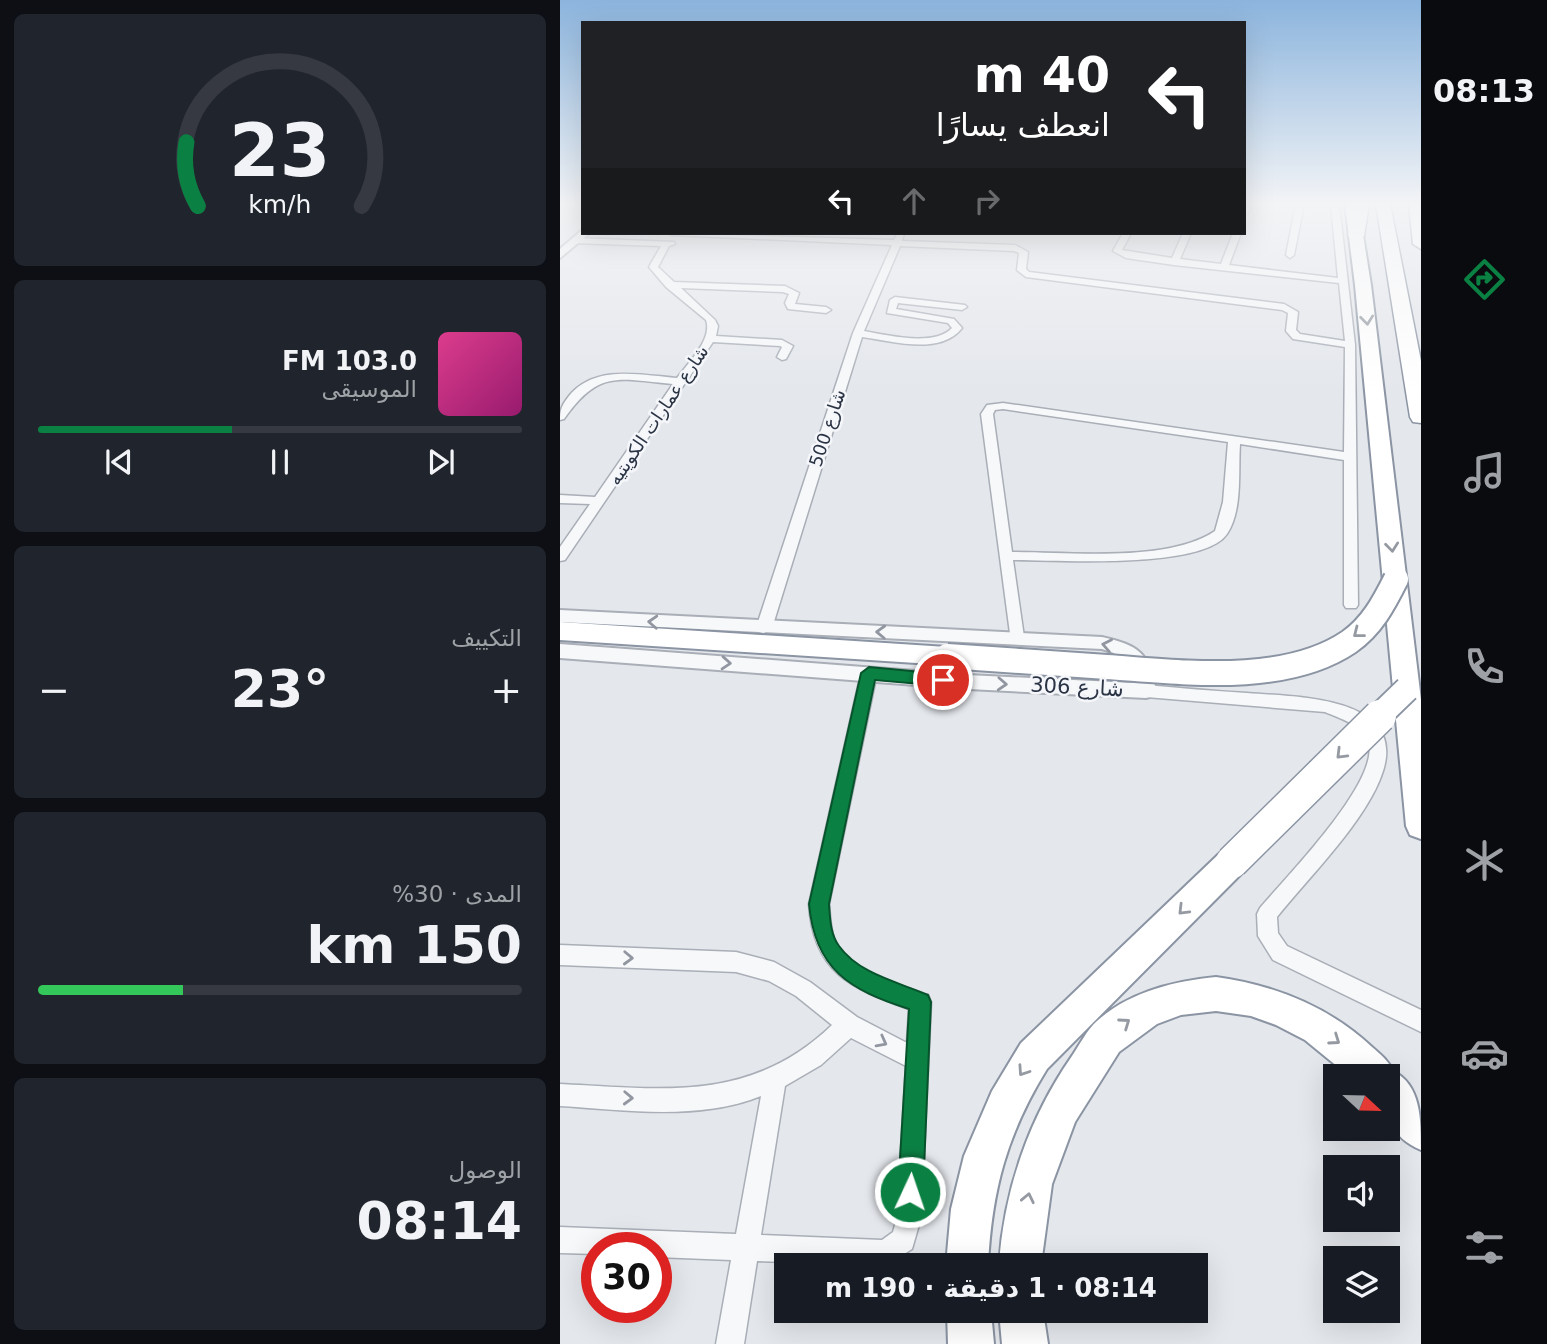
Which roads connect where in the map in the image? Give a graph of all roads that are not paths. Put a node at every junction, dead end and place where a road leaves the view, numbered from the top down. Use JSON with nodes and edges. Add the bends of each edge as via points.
{"nodes":[{"id":1,"x":653,"y":267,"type":"edge"},
{"id":2,"x":886,"y":267,"type":"edge"},
{"id":3,"x":1021,"y":267,"type":"edge"},
{"id":4,"x":1224,"y":267,"type":"edge"},
{"id":5,"x":1343,"y":267,"type":"edge"},
{"id":6,"x":1359,"y":267,"type":"edge"},
{"id":7,"x":1394,"y":267,"type":"edge"},
{"id":8,"x":1345,"y":281,"type":"junction"},
{"id":9,"x":669,"y":285,"type":"junction"},
{"id":10,"x":962,"y":307,"type":"dead end"},
{"id":11,"x":826,"y":310,"type":"dead end"},
{"id":12,"x":858,"y":333,"type":"junction"},
{"id":13,"x":710,"y":339,"type":"junction"},
{"id":14,"x":1350,"y":345,"type":"junction"},
{"id":15,"x":782,"y":357,"type":"dead end"},
{"id":16,"x":681,"y":382,"type":"junction"},
{"id":17,"x":560,"y":417,"type":"edge"},
{"id":18,"x":1421,"y":417,"type":"edge"},
{"id":19,"x":1234,"y":439,"type":"junction"},
{"id":20,"x":1351,"y":457,"type":"junction"},
{"id":21,"x":560,"y":499,"type":"edge"},
{"id":22,"x":600,"y":501,"type":"junction"},
{"id":23,"x":1006,"y":556,"type":"junction"},
{"id":24,"x":560,"y":557,"type":"edge"},
{"id":25,"x":1395,"y":579,"type":"junction"},
{"id":26,"x":1351,"y":605,"type":"dead end"},
{"id":27,"x":560,"y":617,"type":"edge"},
{"id":28,"x":764,"y":628,"type":"junction"},
{"id":29,"x":560,"y":631,"type":"edge"},
{"id":30,"x":1016,"y":637,"type":"junction"},
{"id":31,"x":560,"y":652,"type":"edge"},
{"id":32,"x":869,"y":673,"type":"junction"},
{"id":33,"x":1407,"y":689,"type":"junction"},
{"id":34,"x":1146,"y":691,"type":"junction"},
{"id":35,"x":1421,"y":826,"type":"edge"},
{"id":36,"x":560,"y":955,"type":"edge"},
{"id":37,"x":1421,"y":1021,"type":"edge"},
{"id":38,"x":849,"y":1025,"type":"junction"},
{"id":39,"x":917,"y":1060,"type":"junction"},
{"id":40,"x":1362,"y":1064,"type":"edge"},
{"id":41,"x":775,"y":1078,"type":"junction"},
{"id":42,"x":560,"y":1095,"type":"edge"},
{"id":43,"x":1400,"y":1103,"type":"edge"},
{"id":44,"x":1421,"y":1130,"type":"edge"},
{"id":45,"x":560,"y":1240,"type":"edge"},
{"id":46,"x":748,"y":1248,"type":"junction"},
{"id":47,"x":968,"y":1253,"type":"edge"},
{"id":48,"x":1021,"y":1253,"type":"edge"},
{"id":49,"x":970,"y":1323,"type":"edge"},
{"id":50,"x":1022,"y":1323,"type":"edge"},
{"id":51,"x":730,"y":1344,"type":"edge"},
{"id":52,"x":971,"y":1344,"type":"edge"},
{"id":53,"x":1025,"y":1344,"type":"edge"}],
"edges":[{"from":1,"to":9,"type":"street"},
{"from":2,"to":12,"type":"street","name":"شارع 500"},
{"from":3,"to":14,"type":"street","via":[[1026,274],[1284,307],[1293,312],[1291,331],[1297,337]]},
{"from":4,"to":8,"type":"street"},
{"from":5,"to":8,"type":"street"},
{"from":6,"to":25,"type":"highway","one_way":true},
{"from":7,"to":18,"type":"highway"},
{"from":8,"to":14,"type":"street"},
{"from":9,"to":11,"type":"street","via":[[788,289],[794,293],[791,307]]},
{"from":9,"to":13,"type":"street","name":"شارع عمارات الكويتيه","via":[[710,318]]},
{"from":10,"to":12,"type":"street","via":[[895,300],[890,311],[945,319],[955,325],[956,332],[946,339],[930,342]]},
{"from":12,"to":28,"type":"street","name":"شارع 500"},
{"from":13,"to":15,"type":"street","via":[[782,343],[788,346]]},
{"from":13,"to":16,"type":"street","name":"شارع عمارات الكويتيه"},
{"from":14,"to":20,"type":"street"},
{"from":16,"to":17,"type":"street","via":[[598,380],[582,389]]},
{"from":16,"to":22,"type":"street","name":"شارع عمارات الكويتيه"},
{"from":19,"to":20,"type":"street"},
{"from":19,"to":23,"type":"street","via":[[1226,518],[1221,533],[1208,543],[1171,554]]},
{"from":19,"to":23,"type":"street","via":[[1003,405],[991,407],[987,414]]},
{"from":20,"to":26,"type":"street"},
{"from":21,"to":22,"type":"street"},
{"from":22,"to":24,"type":"street","name":"شارع عمارات الكويتيه"},
{"from":23,"to":30,"type":"street"},
{"from":25,"to":29,"type":"highway","one_way":true,"bridge":true,"via":[[1384,606],[1346,642],[1285,667],[1236,674]]},
{"from":25,"to":33,"type":"highway"},
{"from":28,"to":27,"type":"street","name":"شارع 306","one_way":true},
{"from":30,"to":28,"type":"street","name":"شارع 306","one_way":true},
{"from":34,"to":30,"type":"street","name":"شارع 306","one_way":true,"via":[[1143,665],[1119,647]]},
{"from":31,"to":32,"type":"street","name":"شارع 306","one_way":true},
{"from":32,"to":34,"type":"street","name":"شارع 306","one_way":true},
{"from":32,"to":39,"type":"street","via":[[824,873],[821,928],[830,951],[848,969],[884,991],[920,1002]]},
{"from":33,"to":35,"type":"highway"},
{"from":33,"to":47,"type":"highway","one_way":true,"bridge":true,"via":[[1034,1056],[1000,1111],[987,1143],[971,1214]]},
{"from":34,"to":37,"type":"street","via":[[1326,706],[1355,717],[1376,736],[1375,770],[1367,788],[1268,914],[1266,928],[1280,953]]},
{"from":36,"to":38,"type":"street","one_way":true,"via":[[736,961],[774,972]]},
{"from":38,"to":39,"type":"street","one_way":true},
{"from":38,"to":41,"type":"street","via":[[813,1057]]},
{"from":39,"to":46,"type":"street","via":[[909,1218],[903,1240],[886,1253]]},
{"from":48,"to":40,"type":"highway","one_way":true,"via":[[1027,1199],[1049,1130],[1110,1034],[1149,1006],[1195,993],[1244,996],[1294,1013]]},
{"from":42,"to":41,"type":"street","one_way":true,"via":[[692,1101],[734,1093]]},
{"from":41,"to":46,"type":"street"},
{"from":43,"to":44,"type":"highway"},
{"from":45,"to":46,"type":"street"},
{"from":46,"to":51,"type":"street"},
{"from":49,"to":52,"type":"highway"},
{"from":50,"to":53,"type":"highway"}]}
